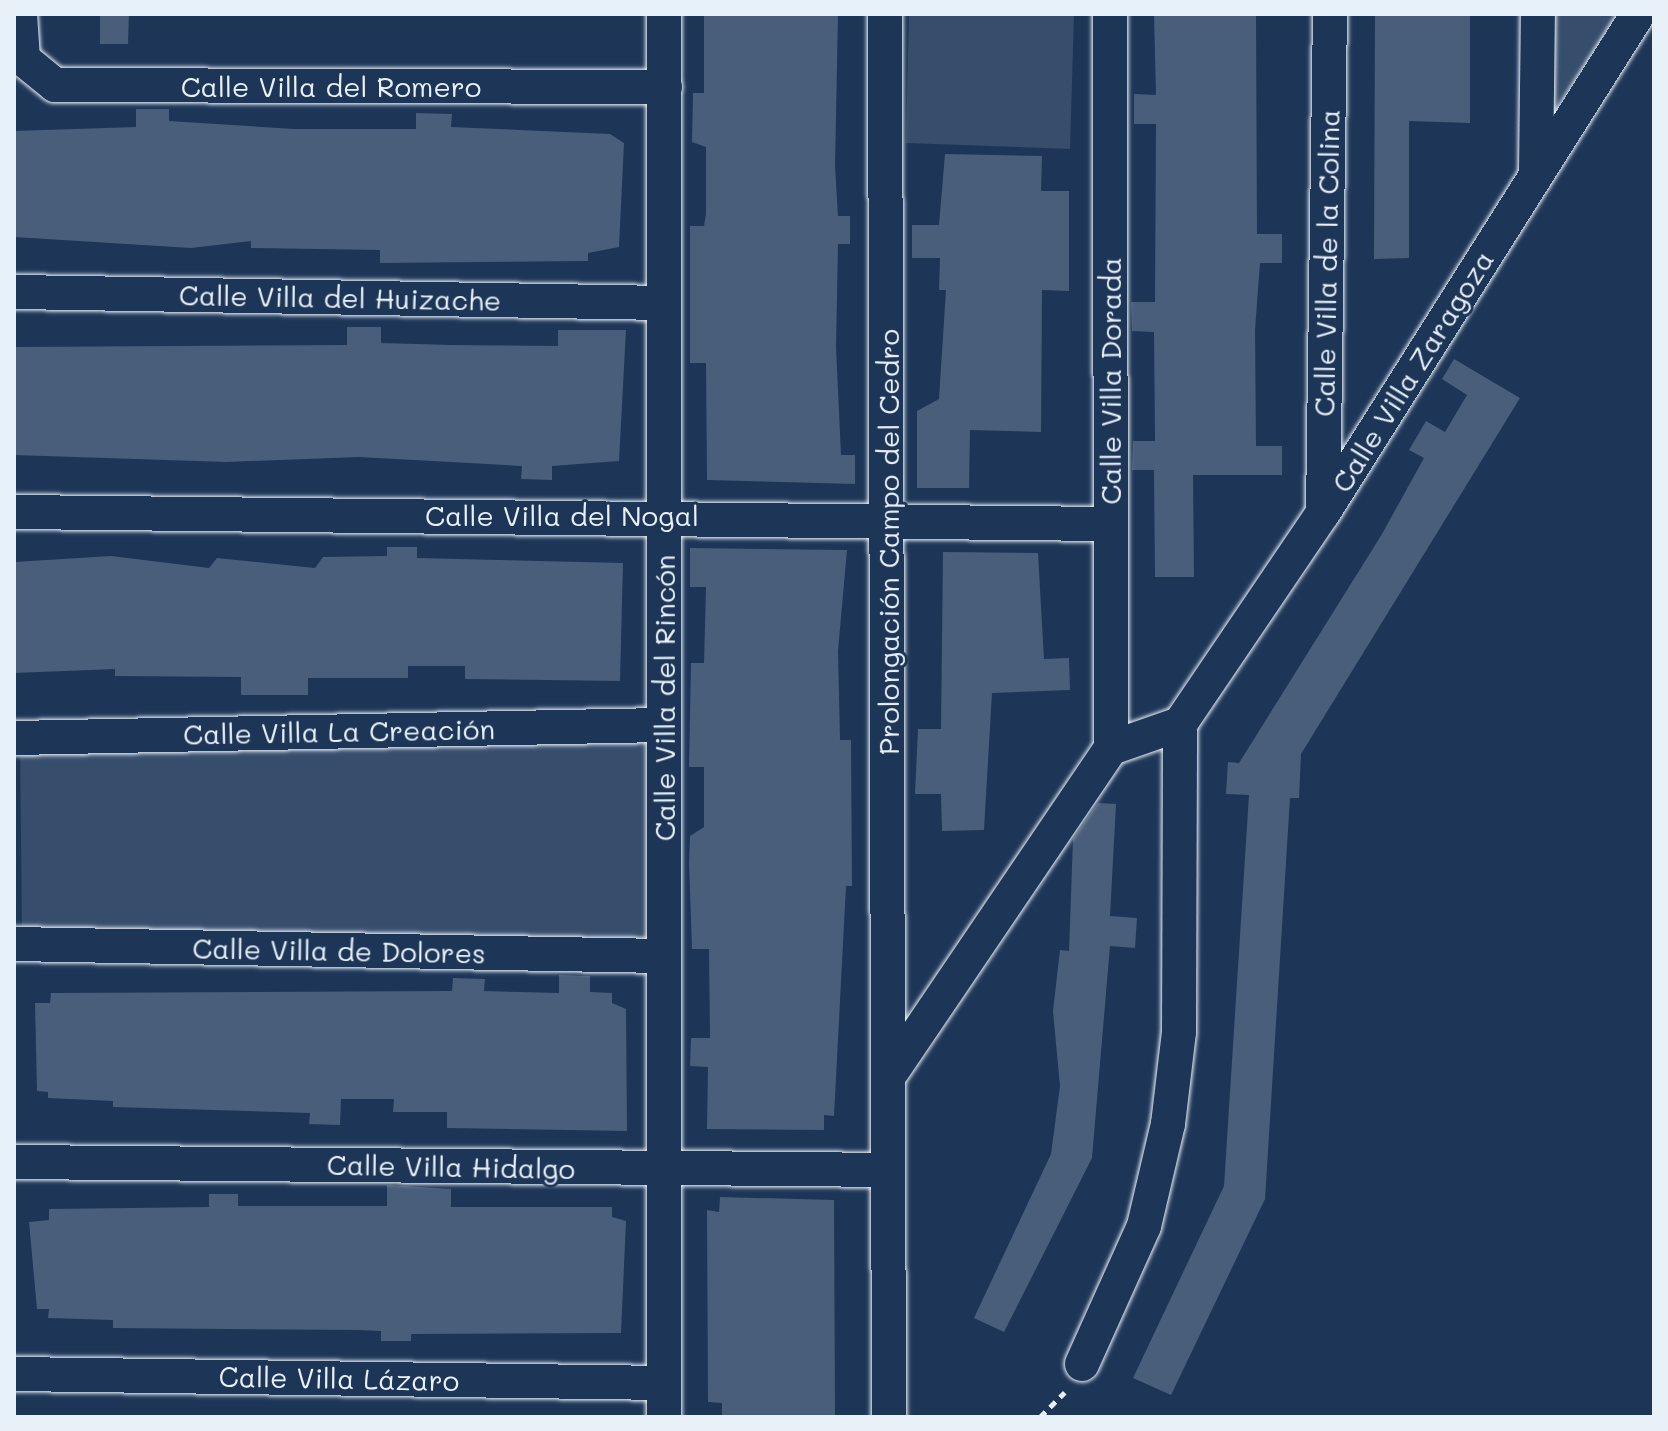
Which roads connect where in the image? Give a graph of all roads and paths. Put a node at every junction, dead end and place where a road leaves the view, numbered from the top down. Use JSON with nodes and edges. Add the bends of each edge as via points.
{"nodes":[{"id":1,"x":664,"y":14,"type":"edge"},
{"id":2,"x":885,"y":14,"type":"edge"},
{"id":3,"x":1110,"y":14,"type":"edge"},
{"id":4,"x":1330,"y":14,"type":"edge"},
{"id":5,"x":1538,"y":14,"type":"edge"},
{"id":6,"x":1638,"y":14,"type":"edge"},
{"id":7,"x":20,"y":29,"type":"edge"},
{"id":8,"x":665,"y":87,"type":"junction"},
{"id":9,"x":1536,"y":171,"type":"junction"},
{"id":10,"x":16,"y":292,"type":"edge"},
{"id":11,"x":664,"y":303,"type":"junction"},
{"id":12,"x":14,"y":512,"type":"edge"},
{"id":13,"x":1323,"y":513,"type":"junction"},
{"id":14,"x":664,"y":516,"type":"junction"},
{"id":15,"x":887,"y":517,"type":"junction"},
{"id":16,"x":1111,"y":524,"type":"junction"},
{"id":17,"x":1180,"y":724,"type":"junction"},
{"id":18,"x":664,"y":725,"type":"junction"},
{"id":19,"x":14,"y":738,"type":"edge"},
{"id":20,"x":1111,"y":748,"type":"junction"},
{"id":21,"x":14,"y":944,"type":"edge"},
{"id":22,"x":664,"y":956,"type":"junction"},
{"id":23,"x":893,"y":1070,"type":"junction"},
{"id":24,"x":14,"y":1162,"type":"edge"},
{"id":25,"x":664,"y":1168,"type":"junction"},
{"id":26,"x":888,"y":1170,"type":"junction"},
{"id":27,"x":1082,"y":1364,"type":"dead end"},
{"id":28,"x":14,"y":1374,"type":"edge"},
{"id":29,"x":663,"y":1383,"type":"junction"},
{"id":30,"x":889,"y":1415,"type":"edge"},
{"id":31,"x":664,"y":1417,"type":"edge"}],
"edges":[{"from":1,"to":8,"type":"street","name":"Calle Villa del Rincón"},
{"from":2,"to":15,"type":"street","name":"Prolongación Campo del Cedro"},
{"from":3,"to":16,"type":"street","name":"Calle Villa Dorada"},
{"from":4,"to":13,"type":"street","name":"Calle Villa de la Colina"},
{"from":5,"to":9,"type":"street"},
{"from":6,"to":9,"type":"street","name":"Calle Villa Zaragoza"},
{"from":7,"to":8,"type":"street","name":"Calle Villa del Romero","via":[[31,71],[66,86]]},
{"from":8,"to":11,"type":"street","name":"Calle Villa del Rincón"},
{"from":9,"to":13,"type":"street","name":"Calle Villa Zaragoza"},
{"from":10,"to":11,"type":"street","name":"Calle Villa del Huizache"},
{"from":11,"to":14,"type":"street","name":"Calle Villa del Rincón"},
{"from":12,"to":14,"type":"street","name":"Calle Villa del Nogal"},
{"from":13,"to":17,"type":"street","name":"Calle Villa Zaragoza"},
{"from":14,"to":15,"type":"street","name":"Calle Villa del Nogal"},
{"from":14,"to":18,"type":"street","name":"Calle Villa del Rincón"},
{"from":15,"to":16,"type":"street","name":"Calle Villa del Nogal"},
{"from":15,"to":23,"type":"street","name":"Prolongación Campo del Cedro"},
{"from":16,"to":20,"type":"street","name":"Calle Villa Dorada"},
{"from":17,"to":20,"type":"street"},
{"from":17,"to":27,"type":"street","via":[[1179,1032],[1168,1124],[1144,1226]]},
{"from":18,"to":19,"type":"street","name":"Calle Villa La Creación"},
{"from":18,"to":22,"type":"street","name":"Calle Villa del Rincón"},
{"from":20,"to":23,"type":"street"},
{"from":21,"to":22,"type":"street","name":"Calle Villa de Dolores"},
{"from":22,"to":25,"type":"street","name":"Calle Villa del Rincón"},
{"from":23,"to":26,"type":"street","name":"Prolongación Campo del Cedro"},
{"from":24,"to":25,"type":"street","name":"Calle Villa Hidalgo"},
{"from":25,"to":26,"type":"street","name":"Calle Villa Hidalgo"},
{"from":25,"to":29,"type":"street","name":"Calle Villa del Rincón"},
{"from":26,"to":30,"type":"street","name":"Prolongación Campo del Cedro"},
{"from":28,"to":29,"type":"street","name":"Calle Villa Lázaro"},
{"from":29,"to":31,"type":"street","name":"Calle Villa del Rincón"}]}
